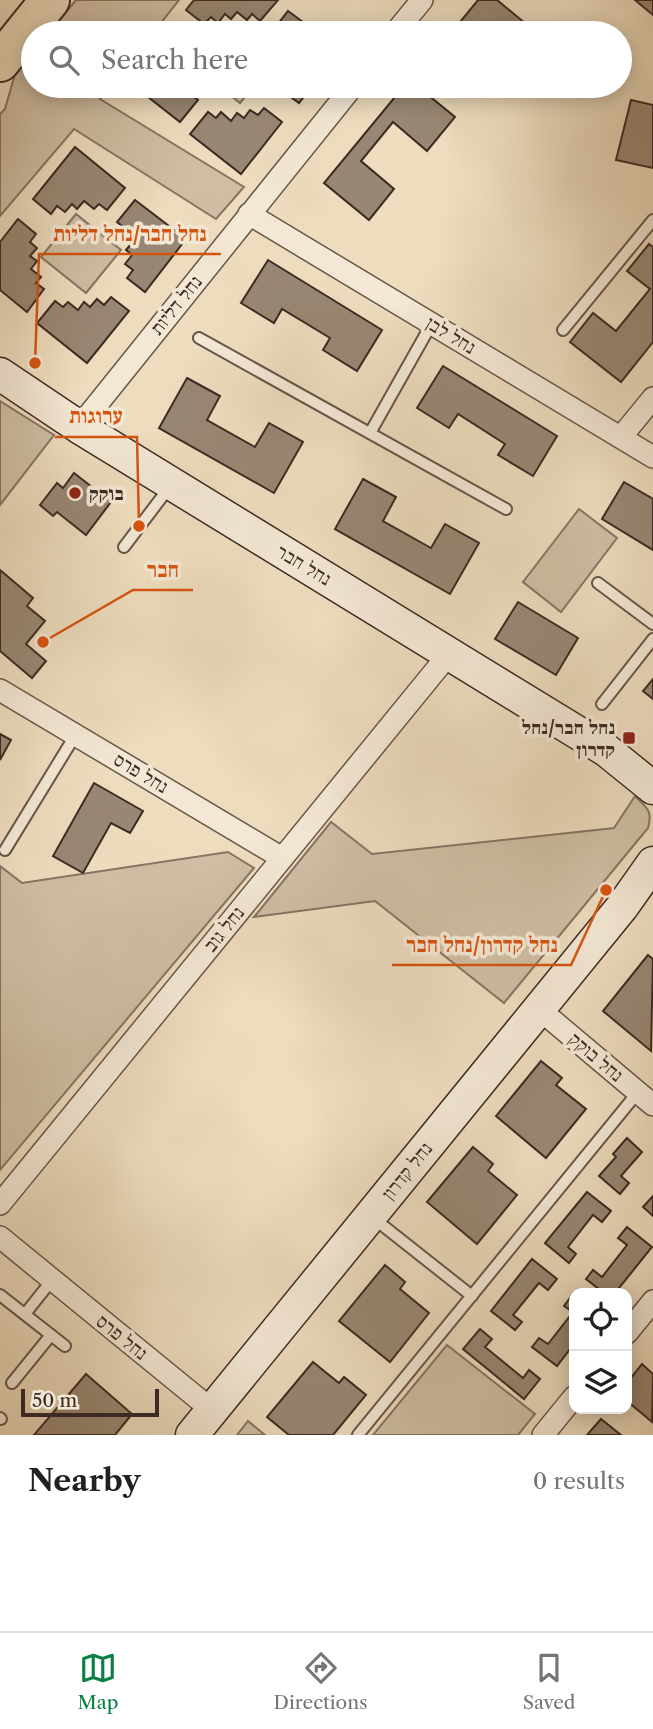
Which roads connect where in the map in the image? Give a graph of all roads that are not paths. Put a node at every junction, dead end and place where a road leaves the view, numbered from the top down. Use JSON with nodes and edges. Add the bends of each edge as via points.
{"nodes":[{"id":1,"x":50,"y":0,"type":"edge"},
{"id":2,"x":415,"y":3,"type":"edge"},
{"id":3,"x":33,"y":21,"type":"edge"},
{"id":4,"x":403,"y":21,"type":"edge"},
{"id":5,"x":21,"y":36,"type":"edge"},
{"id":6,"x":0,"y":62,"type":"edge"},
{"id":7,"x":343,"y":98,"type":"edge"},
{"id":8,"x":249,"y":214,"type":"junction"},
{"id":9,"x":651,"y":226,"type":"edge"},
{"id":10,"x":432,"y":323,"type":"junction"},
{"id":11,"x":563,"y":330,"type":"dead end"},
{"id":12,"x":199,"y":338,"type":"dead end"},
{"id":13,"x":1,"y":374,"type":"edge"},
{"id":14,"x":653,"y":398,"type":"edge"},
{"id":15,"x":79,"y":427,"type":"junction"},
{"id":16,"x":370,"y":433,"type":"junction"},
{"id":17,"x":621,"y":437,"type":"junction"},
{"id":18,"x":653,"y":457,"type":"edge"},
{"id":19,"x":172,"y":484,"type":"junction"},
{"id":20,"x":506,"y":509,"type":"dead end"},
{"id":21,"x":124,"y":547,"type":"dead end"},
{"id":22,"x":598,"y":583,"type":"dead end"},
{"id":23,"x":653,"y":624,"type":"edge"},
{"id":24,"x":653,"y":639,"type":"edge"},
{"id":25,"x":449,"y":653,"type":"junction"},
{"id":26,"x":0,"y":690,"type":"edge"},
{"id":27,"x":603,"y":704,"type":"dead end"},
{"id":28,"x":76,"y":734,"type":"junction"},
{"id":29,"x":606,"y":750,"type":"junction"},
{"id":30,"x":653,"y":765,"type":"edge"},
{"id":31,"x":653,"y":788,"type":"edge"},
{"id":32,"x":5,"y":849,"type":"dead end"},
{"id":33,"x":282,"y":858,"type":"junction"},
{"id":34,"x":653,"y":863,"type":"edge"},
{"id":35,"x":653,"y":879,"type":"edge"},
{"id":36,"x":622,"y":907,"type":"junction"},
{"id":37,"x":539,"y":1009,"type":"junction"},
{"id":38,"x":646,"y":1098,"type":"edge"},
{"id":39,"x":0,"y":1204,"type":"edge"},
{"id":40,"x":371,"y":1216,"type":"junction"},
{"id":41,"x":0,"y":1237,"type":"edge"},
{"id":42,"x":52,"y":1280,"type":"junction"},
{"id":43,"x":472,"y":1296,"type":"junction"},
{"id":44,"x":4,"y":1298,"type":"edge"},
{"id":45,"x":653,"y":1301,"type":"edge"},
{"id":46,"x":0,"y":1310,"type":"edge"},
{"id":47,"x":25,"y":1314,"type":"junction"},
{"id":48,"x":632,"y":1327,"type":"edge"},
{"id":49,"x":51,"y":1335,"type":"junction"},
{"id":50,"x":65,"y":1346,"type":"dead end"},
{"id":51,"x":12,"y":1383,"type":"dead end"},
{"id":52,"x":569,"y":1403,"type":"edge"},
{"id":53,"x":212,"y":1410,"type":"junction"},
{"id":54,"x":192,"y":1435,"type":"edge"},
{"id":55,"x":358,"y":1435,"type":"edge"},
{"id":56,"x":543,"y":1435,"type":"edge"}],
"edges":[{"from":1,"to":3,"type":"highway"},
{"from":2,"to":4,"type":"street"},
{"from":5,"to":6,"type":"highway"},
{"from":7,"to":8,"type":"street","name":"נחל דליות"},
{"from":8,"to":10,"type":"street","name":"נחל לבן"},
{"from":8,"to":15,"type":"street","name":"נחל דליות"},
{"from":9,"to":11,"type":"lane"},
{"from":10,"to":16,"type":"lane"},
{"from":10,"to":17,"type":"street","name":"נחל לבן"},
{"from":12,"to":16,"type":"lane"},
{"from":13,"to":15,"type":"street","name":"נחל חבר"},
{"from":14,"to":17,"type":"street"},
{"from":15,"to":19,"type":"street","name":"נחל חבר"},
{"from":16,"to":20,"type":"lane"},
{"from":17,"to":18,"type":"street","name":"נחל לבן"},
{"from":19,"to":21,"type":"lane"},
{"from":19,"to":25,"type":"street","name":"נחל חבר"},
{"from":22,"to":23,"type":"lane"},
{"from":24,"to":27,"type":"lane"},
{"from":25,"to":29,"type":"street","name":"נחל חבר"},
{"from":25,"to":33,"type":"street","name":"נחל גוב"},
{"from":26,"to":28,"type":"street","name":"נחל פרס"},
{"from":28,"to":32,"type":"lane"},
{"from":28,"to":33,"type":"street","name":"נחל פרס"},
{"from":29,"to":30,"type":"street","name":"נחל חבר"},
{"from":29,"to":31,"type":"street","name":"נחל חבר"},
{"from":33,"to":39,"type":"street","name":"נחל גוב"},
{"from":34,"to":36,"type":"street","name":"נחל קדרון"},
{"from":35,"to":36,"type":"street","name":"נחל קדרון"},
{"from":36,"to":37,"type":"street","name":"נחל קדרון"},
{"from":37,"to":38,"type":"street","name":"נחל בוקק"},
{"from":37,"to":40,"type":"street","name":"נחל קדרון"},
{"from":38,"to":43,"type":"lane"},
{"from":40,"to":43,"type":"lane"},
{"from":40,"to":53,"type":"street","name":"נחל קדרון"},
{"from":41,"to":42,"type":"street","name":"נחל פרס"},
{"from":42,"to":47,"type":"lane"},
{"from":42,"to":53,"type":"street","name":"נחל פרס"},
{"from":43,"to":55,"type":"lane"},
{"from":44,"to":46,"type":"lane"},
{"from":44,"to":47,"type":"lane"},
{"from":45,"to":48,"type":"street"},
{"from":47,"to":49,"type":"lane"},
{"from":49,"to":50,"type":"lane"},
{"from":49,"to":51,"type":"lane"},
{"from":52,"to":56,"type":"street"},
{"from":53,"to":54,"type":"street","name":"נחל קדרון"}]}
